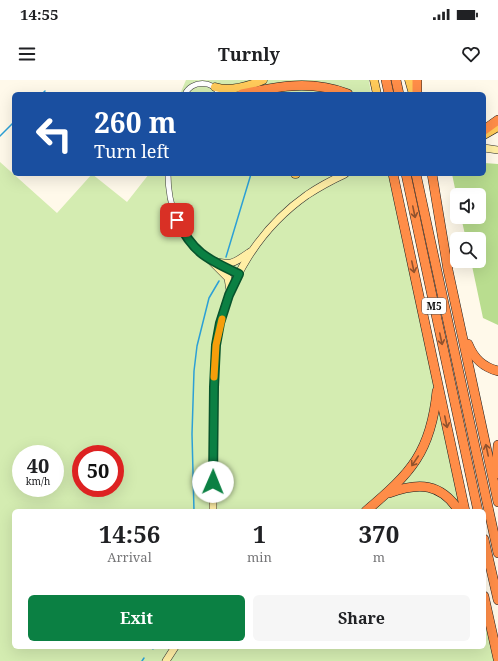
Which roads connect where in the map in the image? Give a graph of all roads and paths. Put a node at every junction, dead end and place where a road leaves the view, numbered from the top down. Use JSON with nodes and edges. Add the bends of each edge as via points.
{"nodes":[{"id":1,"x":263,"y":80,"type":"edge"},
{"id":2,"x":374,"y":80,"type":"edge"},
{"id":3,"x":386,"y":80,"type":"edge"},
{"id":4,"x":396,"y":80,"type":"edge"},
{"id":5,"x":409,"y":80,"type":"edge"},
{"id":6,"x":417,"y":80,"type":"edge"},
{"id":7,"x":197,"y":81,"type":"edge"},
{"id":8,"x":213,"y":86,"type":"edge"},
{"id":9,"x":186,"y":92,"type":"edge"},
{"id":10,"x":251,"y":92,"type":"edge"},
{"id":11,"x":344,"y":92,"type":"edge"},
{"id":12,"x":377,"y":92,"type":"edge"},
{"id":13,"x":389,"y":92,"type":"edge"},
{"id":14,"x":399,"y":92,"type":"edge"},
{"id":15,"x":412,"y":92,"type":"edge"},
{"id":16,"x":417,"y":92,"type":"edge"},
{"id":17,"x":498,"y":120,"type":"edge"},
{"id":18,"x":498,"y":128,"type":"edge"},
{"id":19,"x":486,"y":129,"type":"edge"},
{"id":20,"x":486,"y":134,"type":"edge"},
{"id":21,"x":486,"y":148,"type":"edge"},
{"id":22,"x":498,"y":150,"type":"edge"},
{"id":23,"x":168,"y":176,"type":"edge"},
{"id":24,"x":340,"y":176,"type":"edge"},
{"id":25,"x":393,"y":176,"type":"edge"},
{"id":26,"x":406,"y":176,"type":"edge"},
{"id":27,"x":416,"y":176,"type":"edge"},
{"id":28,"x":432,"y":176,"type":"edge"},
{"id":29,"x":251,"y":251,"type":"junction"},
{"id":30,"x":210,"y":260,"type":"junction"},
{"id":31,"x":239,"y":274,"type":"junction"},
{"id":32,"x":229,"y":295,"type":"junction"},
{"id":33,"x":458,"y":317,"type":"junction"},
{"id":34,"x":498,"y":371,"type":"edge"},
{"id":35,"x":438,"y":384,"type":"junction"},
{"id":36,"x":498,"y":445,"type":"edge"},
{"id":37,"x":384,"y":495,"type":"junction"},
{"id":38,"x":498,"y":497,"type":"edge"},
{"id":39,"x":498,"y":502,"type":"edge"},
{"id":40,"x":213,"y":509,"type":"edge"},
{"id":41,"x":368,"y":509,"type":"edge"},
{"id":42,"x":458,"y":509,"type":"edge"},
{"id":43,"x":466,"y":509,"type":"edge"},
{"id":44,"x":478,"y":509,"type":"edge"},
{"id":45,"x":486,"y":548,"type":"edge"},
{"id":46,"x":498,"y":553,"type":"edge"},
{"id":47,"x":498,"y":600,"type":"edge"},
{"id":48,"x":486,"y":605,"type":"edge"},
{"id":49,"x":174,"y":649,"type":"edge"},
{"id":50,"x":498,"y":659,"type":"edge"},
{"id":51,"x":166,"y":661,"type":"edge"}],
"edges":[{"from":1,"to":8,"type":"main road","via":[[231,89]]},
{"from":2,"to":12,"type":"main road"},
{"from":3,"to":13,"type":"highway"},
{"from":4,"to":14,"type":"highway"},
{"from":5,"to":15,"type":"main road"},
{"from":6,"to":16,"type":"highway"},
{"from":7,"to":8,"type":"street"},
{"from":7,"to":9,"type":"street"},
{"from":10,"to":11,"type":"highway","via":[[305,82],[326,84]]},
{"from":17,"to":19,"type":"highway"},
{"from":18,"to":20,"type":"main road"},
{"from":21,"to":22,"type":"main road"},
{"from":23,"to":30,"type":"street","via":[[170,196],[177,220],[191,243]]},
{"from":24,"to":29,"type":"main road","via":[[296,203]]},
{"from":25,"to":35,"type":"highway","number":"M5","one_way":true},
{"from":26,"to":44,"type":"highway","number":"M5","one_way":true},
{"from":27,"to":46,"type":"highway","number":"M5"},
{"from":28,"to":33,"type":"highway","number":"M5"},
{"from":29,"to":30,"type":"main road","via":[[232,264]]},
{"from":29,"to":31,"type":"main road"},
{"from":30,"to":31,"type":"street"},
{"from":30,"to":32,"type":"main road","via":[[228,278]]},
{"from":31,"to":32,"type":"main road"},
{"from":32,"to":40,"type":"main road","via":[[215,354]]},
{"from":33,"to":34,"type":"highway","via":[[475,358],[483,365]]},
{"from":39,"to":33,"type":"highway","number":"M5","one_way":true},
{"from":35,"to":37,"type":"highway","one_way":true,"via":[[432,423],[423,448],[403,477]]},
{"from":35,"to":43,"type":"highway","number":"M5","one_way":true},
{"from":36,"to":38,"type":"highway"},
{"from":37,"to":41,"type":"highway"},
{"from":37,"to":42,"type":"highway","via":[[409,487],[432,488],[450,498]]},
{"from":45,"to":47,"type":"highway"},
{"from":48,"to":50,"type":"highway"},
{"from":49,"to":51,"type":"main road"}]}
